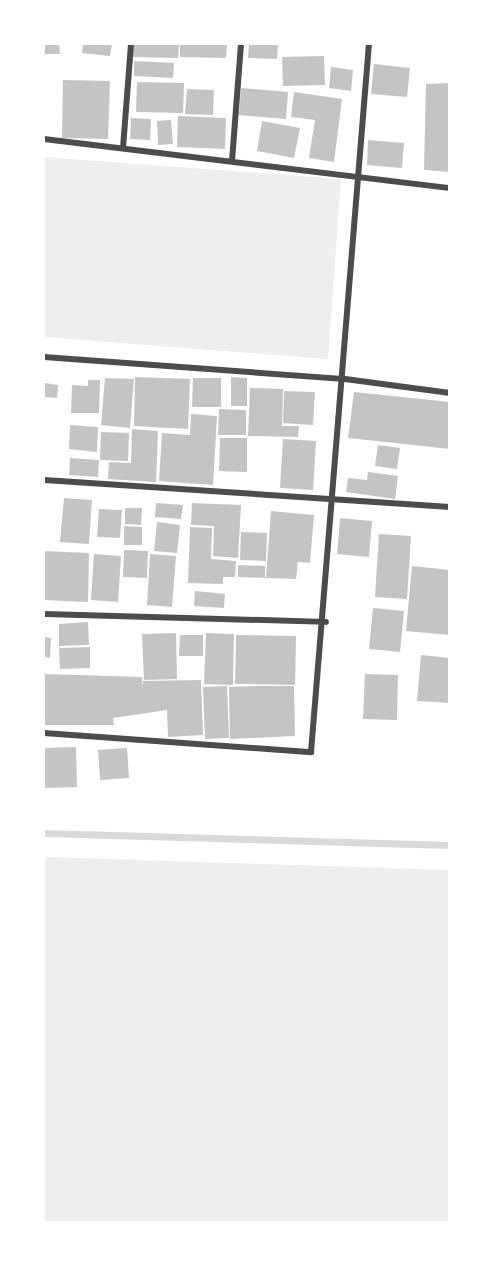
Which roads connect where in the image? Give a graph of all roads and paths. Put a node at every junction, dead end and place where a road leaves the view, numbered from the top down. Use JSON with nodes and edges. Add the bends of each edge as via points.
{"nodes":[{"id":1,"x":131,"y":44,"type":"edge"},
{"id":2,"x":241,"y":44,"type":"edge"},
{"id":3,"x":369,"y":44,"type":"edge"},
{"id":4,"x":44,"y":139,"type":"edge"},
{"id":5,"x":123,"y":148,"type":"junction"},
{"id":6,"x":232,"y":161,"type":"junction"},
{"id":7,"x":361,"y":176,"type":"junction"},
{"id":8,"x":450,"y":188,"type":"edge"},
{"id":9,"x":44,"y":357,"type":"edge"},
{"id":10,"x":345,"y":379,"type":"junction"},
{"id":11,"x":450,"y":393,"type":"edge"},
{"id":12,"x":44,"y":480,"type":"edge"},
{"id":13,"x":335,"y":497,"type":"junction"},
{"id":14,"x":450,"y":507,"type":"edge"},
{"id":15,"x":44,"y":614,"type":"edge"},
{"id":16,"x":326,"y":622,"type":"junction"},
{"id":17,"x":44,"y":733,"type":"edge"}],
"edges":[{"from":1,"to":5,"type":"street"},
{"from":2,"to":6,"type":"street"},
{"from":3,"to":7,"type":"street"},
{"from":4,"to":5,"type":"street"},
{"from":5,"to":6,"type":"street"},
{"from":6,"to":7,"type":"street"},
{"from":7,"to":8,"type":"street"},
{"from":7,"to":10,"type":"street"},
{"from":9,"to":10,"type":"street"},
{"from":10,"to":11,"type":"street"},
{"from":10,"to":13,"type":"street"},
{"from":12,"to":13,"type":"street"},
{"from":13,"to":14,"type":"street"},
{"from":13,"to":16,"type":"street"},
{"from":15,"to":16,"type":"street"},
{"from":16,"to":17,"type":"street","via":[[311,752]]}]}
